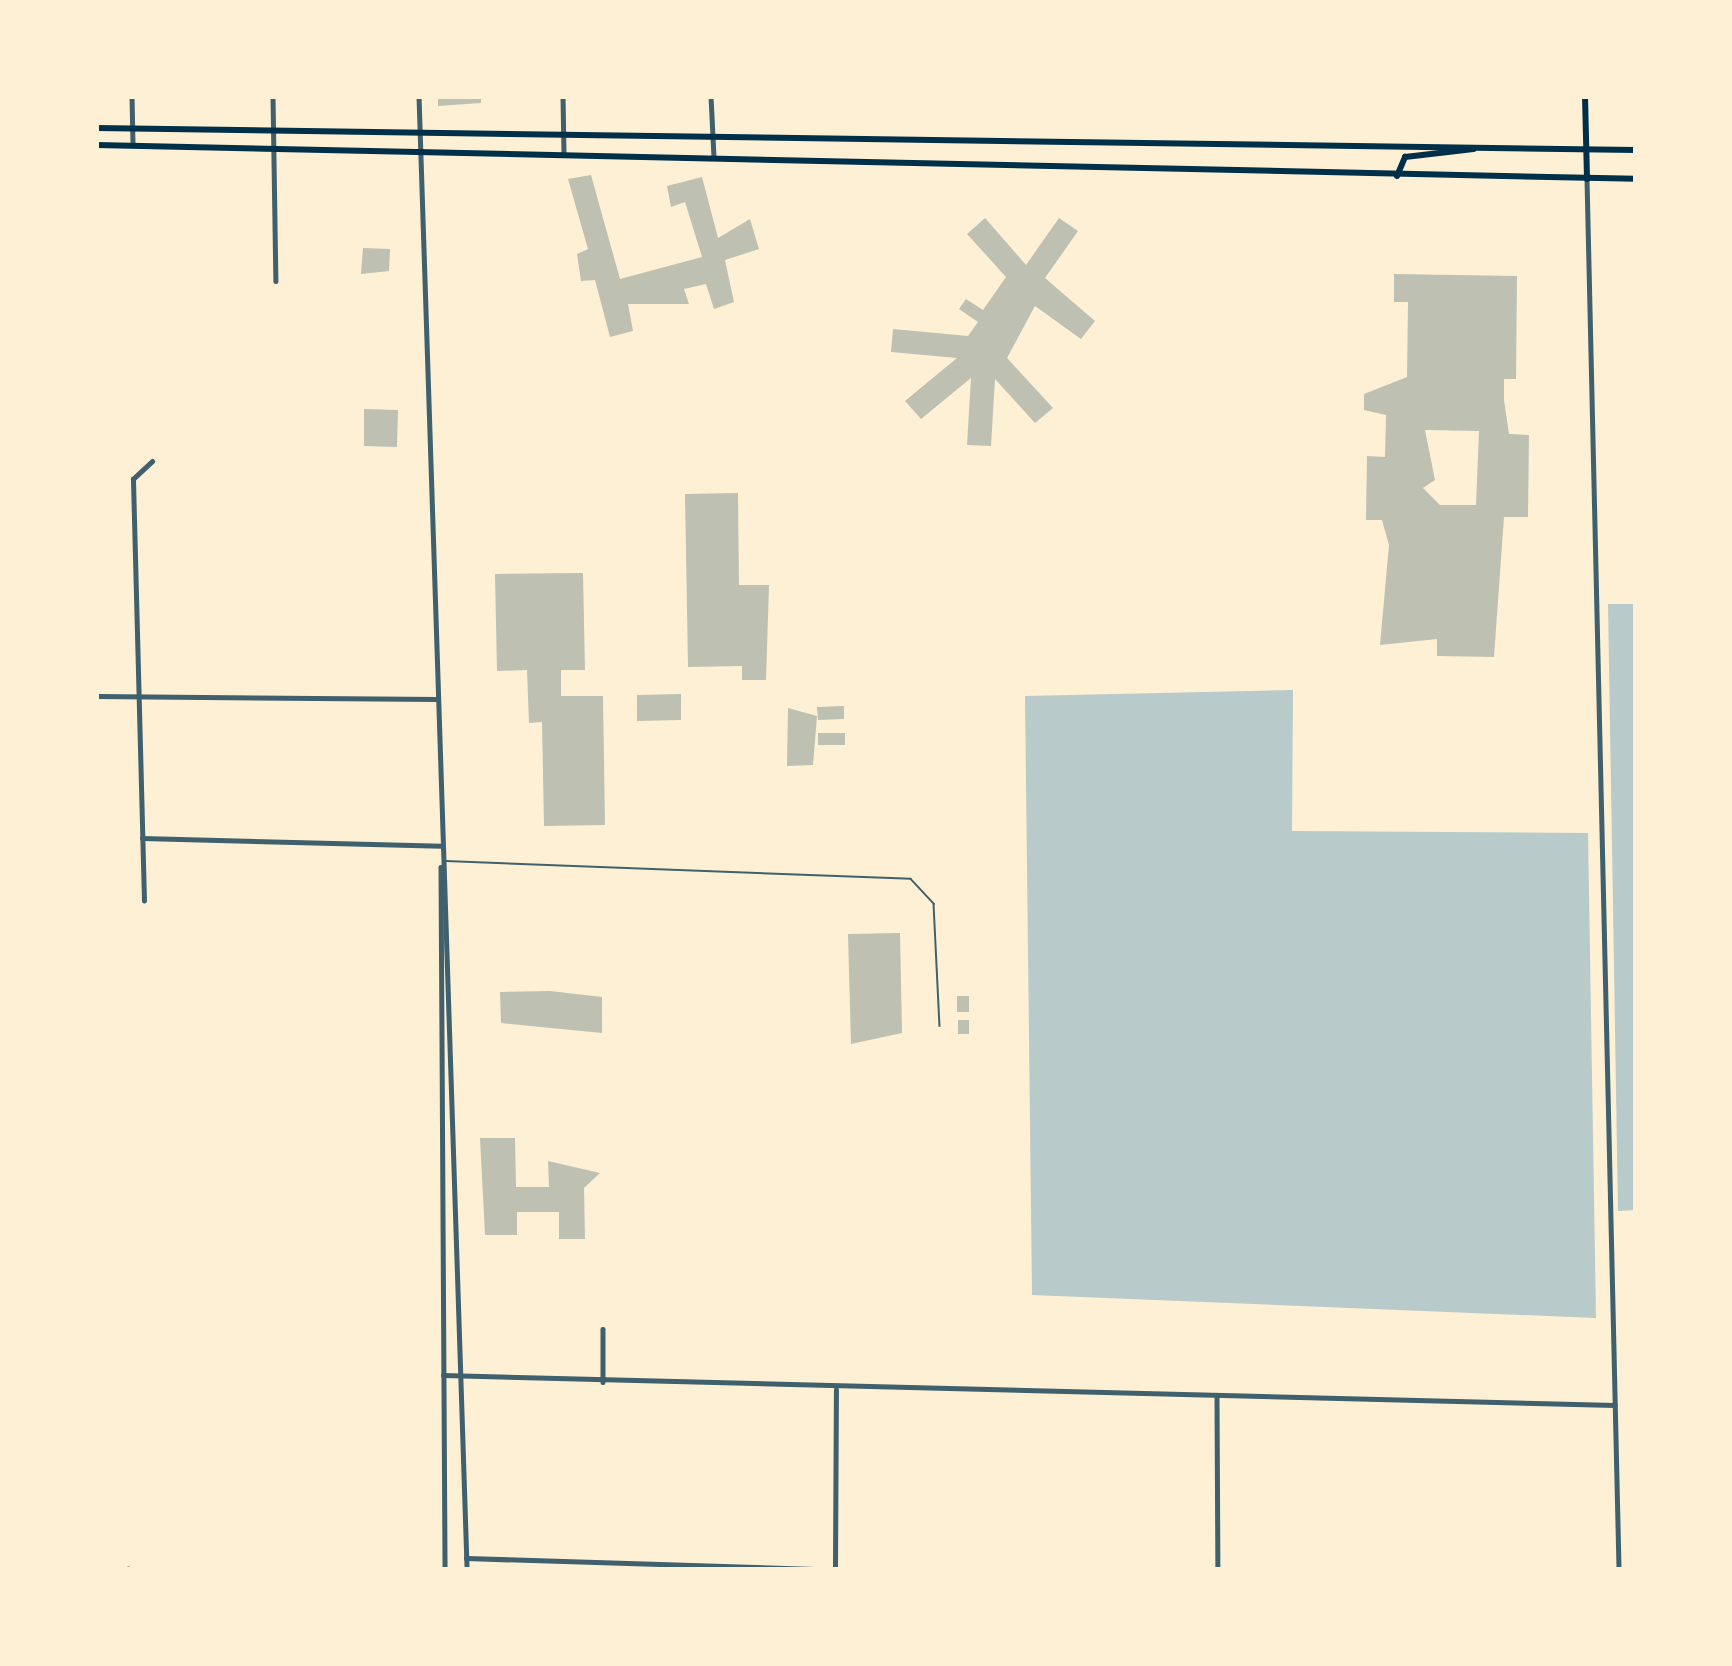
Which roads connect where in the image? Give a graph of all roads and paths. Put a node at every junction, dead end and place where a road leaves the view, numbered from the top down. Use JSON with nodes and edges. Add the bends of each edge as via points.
{"nodes":[{"id":1,"x":132,"y":96,"type":"edge"},
{"id":2,"x":273,"y":96,"type":"edge"},
{"id":3,"x":418,"y":96,"type":"edge"},
{"id":4,"x":563,"y":96,"type":"edge"},
{"id":5,"x":711,"y":96,"type":"edge"},
{"id":6,"x":1585,"y":96,"type":"edge"},
{"id":7,"x":273,"y":126,"type":"junction"},
{"id":8,"x":133,"y":127,"type":"junction"},
{"id":9,"x":96,"y":128,"type":"edge"},
{"id":10,"x":420,"y":134,"type":"junction"},
{"id":11,"x":564,"y":135,"type":"junction"},
{"id":12,"x":711,"y":137,"type":"junction"},
{"id":13,"x":779,"y":138,"type":"junction"},
{"id":14,"x":96,"y":145,"type":"edge"},
{"id":15,"x":133,"y":145,"type":"junction"},
{"id":16,"x":274,"y":148,"type":"junction"},
{"id":17,"x":1477,"y":148,"type":"junction"},
{"id":18,"x":1586,"y":149,"type":"junction"},
{"id":19,"x":419,"y":150,"type":"junction"},
{"id":20,"x":1636,"y":150,"type":"edge"},
{"id":21,"x":564,"y":154,"type":"junction"},
{"id":22,"x":714,"y":157,"type":"junction"},
{"id":23,"x":779,"y":158,"type":"junction"},
{"id":24,"x":1397,"y":176,"type":"junction"},
{"id":25,"x":1587,"y":179,"type":"junction"},
{"id":26,"x":1636,"y":179,"type":"edge"},
{"id":27,"x":276,"y":281,"type":"dead end"},
{"id":28,"x":152,"y":461,"type":"dead end"},
{"id":29,"x":96,"y":695,"type":"edge"},
{"id":30,"x":136,"y":695,"type":"junction"},
{"id":31,"x":437,"y":699,"type":"junction"},
{"id":32,"x":142,"y":838,"type":"junction"},
{"id":33,"x":441,"y":846,"type":"junction"},
{"id":34,"x":442,"y":861,"type":"junction"},
{"id":35,"x":144,"y":901,"type":"dead end"},
{"id":36,"x":940,"y":1026,"type":"dead end"},
{"id":37,"x":603,"y":1329,"type":"dead end"},
{"id":38,"x":443,"y":1375,"type":"junction"},
{"id":39,"x":462,"y":1376,"type":"junction"},
{"id":40,"x":603,"y":1382,"type":"junction"},
{"id":41,"x":836,"y":1390,"type":"junction"},
{"id":42,"x":1217,"y":1398,"type":"junction"},
{"id":43,"x":1615,"y":1406,"type":"junction"},
{"id":44,"x":466,"y":1558,"type":"junction"},
{"id":45,"x":837,"y":1569,"type":"edge"},
{"id":46,"x":445,"y":1570,"type":"edge"},
{"id":47,"x":466,"y":1570,"type":"edge"},
{"id":48,"x":1012,"y":1570,"type":"edge"},
{"id":49,"x":1047,"y":1570,"type":"edge"},
{"id":50,"x":1218,"y":1570,"type":"edge"},
{"id":51,"x":1619,"y":1570,"type":"edge"}],
"edges":[{"from":1,"to":8,"type":"street"},
{"from":2,"to":7,"type":"street"},
{"from":3,"to":10,"type":"street"},
{"from":4,"to":11,"type":"street"},
{"from":5,"to":12,"type":"street"},
{"from":6,"to":18,"type":"main road"},
{"from":7,"to":8,"type":"main road"},
{"from":7,"to":10,"type":"main road"},
{"from":7,"to":16,"type":"street"},
{"from":8,"to":9,"type":"main road"},
{"from":8,"to":15,"type":"street"},
{"from":10,"to":11,"type":"main road"},
{"from":10,"to":19,"type":"street"},
{"from":11,"to":12,"type":"main road"},
{"from":11,"to":21,"type":"street"},
{"from":12,"to":13,"type":"main road"},
{"from":12,"to":22,"type":"street"},
{"from":13,"to":17,"type":"main road"},
{"from":13,"to":23,"type":"main road"},
{"from":14,"to":15,"type":"main road"},
{"from":15,"to":16,"type":"main road"},
{"from":16,"to":19,"type":"main road"},
{"from":16,"to":27,"type":"street"},
{"from":17,"to":18,"type":"main road"},
{"from":17,"to":24,"type":"main road","via":[[1405,157]]},
{"from":18,"to":20,"type":"main road"},
{"from":18,"to":25,"type":"main road"},
{"from":19,"to":21,"type":"main road"},
{"from":19,"to":31,"type":"street"},
{"from":21,"to":22,"type":"main road"},
{"from":22,"to":23,"type":"main road"},
{"from":23,"to":24,"type":"main road"},
{"from":24,"to":25,"type":"main road"},
{"from":25,"to":26,"type":"main road"},
{"from":25,"to":43,"type":"street"},
{"from":28,"to":30,"type":"street","via":[[133,478]]},
{"from":29,"to":30,"type":"street"},
{"from":30,"to":31,"type":"street"},
{"from":30,"to":32,"type":"street"},
{"from":31,"to":33,"type":"street"},
{"from":32,"to":33,"type":"street"},
{"from":32,"to":35,"type":"street"},
{"from":33,"to":34,"type":"street"},
{"from":34,"to":36,"type":"lane","via":[[891,873],[934,904]]},
{"from":34,"to":38,"type":"street","via":[[434,1002]]},
{"from":34,"to":39,"type":"street"},
{"from":37,"to":40,"type":"street"},
{"from":38,"to":39,"type":"street"},
{"from":38,"to":46,"type":"street"},
{"from":39,"to":40,"type":"street"},
{"from":39,"to":44,"type":"street"},
{"from":40,"to":41,"type":"street"},
{"from":41,"to":42,"type":"street"},
{"from":41,"to":45,"type":"street"},
{"from":42,"to":43,"type":"street"},
{"from":42,"to":50,"type":"street"},
{"from":43,"to":51,"type":"street"},
{"from":44,"to":45,"type":"street"},
{"from":44,"to":47,"type":"street"},
{"from":48,"to":49,"type":"street"}]}
